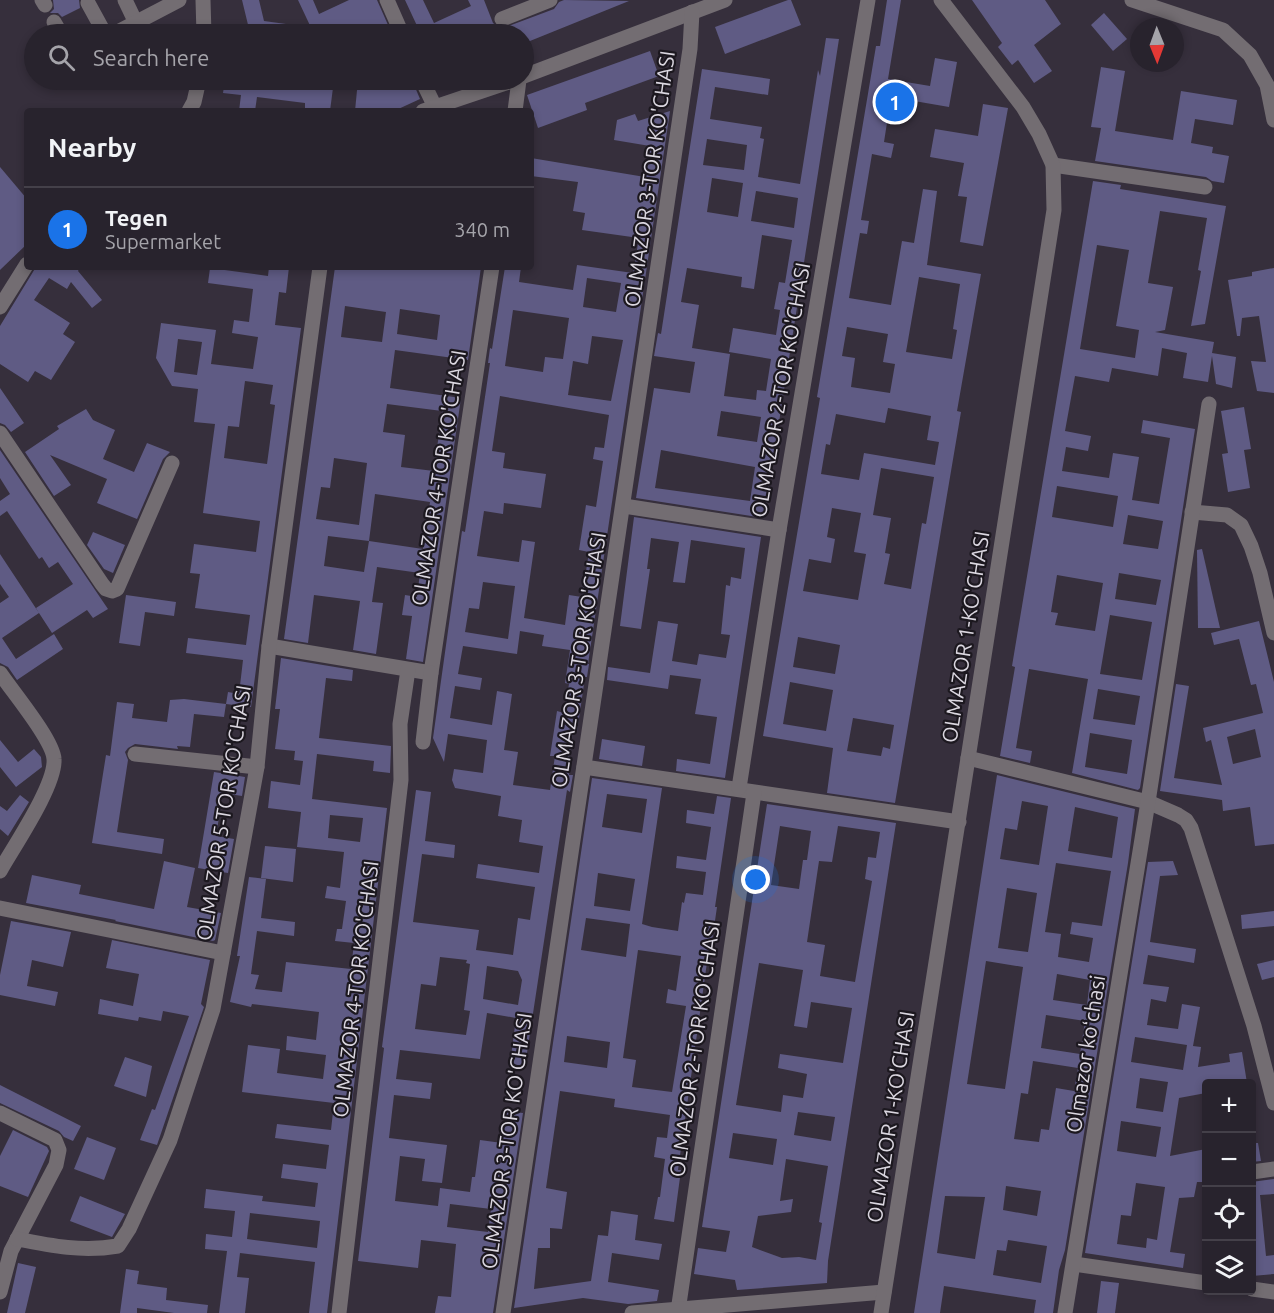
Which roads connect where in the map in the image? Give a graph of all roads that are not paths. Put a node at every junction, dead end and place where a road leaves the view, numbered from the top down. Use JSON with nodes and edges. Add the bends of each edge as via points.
{"nodes":[{"id":1,"x":124,"y":0,"type":"edge"},
{"id":2,"x":203,"y":0,"type":"edge"},
{"id":3,"x":387,"y":0,"type":"edge"},
{"id":4,"x":550,"y":0,"type":"edge"},
{"id":5,"x":725,"y":0,"type":"edge"},
{"id":6,"x":868,"y":0,"type":"edge"},
{"id":7,"x":941,"y":0,"type":"edge"},
{"id":8,"x":1132,"y":0,"type":"edge"},
{"id":9,"x":169,"y":2,"type":"edge"},
{"id":10,"x":88,"y":3,"type":"dead end"},
{"id":11,"x":692,"y":12,"type":"junction"},
{"id":12,"x":502,"y":19,"type":"dead end"},
{"id":13,"x":136,"y":22,"type":"junction"},
{"id":14,"x":100,"y":24,"type":"edge"},
{"id":15,"x":132,"y":24,"type":"edge"},
{"id":16,"x":204,"y":24,"type":"edge"},
{"id":17,"x":398,"y":24,"type":"edge"},
{"id":18,"x":534,"y":72,"type":"edge"},
{"id":19,"x":197,"y":90,"type":"edge"},
{"id":20,"x":424,"y":90,"type":"edge"},
{"id":21,"x":487,"y":90,"type":"edge"},
{"id":22,"x":516,"y":90,"type":"edge"},
{"id":23,"x":191,"y":108,"type":"edge"},
{"id":24,"x":429,"y":108,"type":"edge"},
{"id":25,"x":432,"y":108,"type":"edge"},
{"id":26,"x":515,"y":108,"type":"edge"},
{"id":27,"x":1274,"y":120,"type":"edge"},
{"id":28,"x":1053,"y":165,"type":"junction"},
{"id":29,"x":1205,"y":187,"type":"dead end"},
{"id":30,"x":24,"y":269,"type":"edge"},
{"id":31,"x":320,"y":270,"type":"edge"},
{"id":32,"x":492,"y":270,"type":"edge"},
{"id":33,"x":0,"y":307,"type":"edge"},
{"id":34,"x":1209,"y":404,"type":"dead end"},
{"id":35,"x":0,"y":433,"type":"edge"},
{"id":36,"x":171,"y":463,"type":"dead end"},
{"id":37,"x":624,"y":506,"type":"junction"},
{"id":38,"x":1192,"y":512,"type":"junction"},
{"id":39,"x":779,"y":530,"type":"junction"},
{"id":40,"x":1274,"y":633,"type":"edge"},
{"id":41,"x":269,"y":646,"type":"junction"},
{"id":42,"x":408,"y":670,"type":"junction"},
{"id":43,"x":0,"y":673,"type":"edge"},
{"id":44,"x":431,"y":673,"type":"junction"},
{"id":45,"x":423,"y":742,"type":"dead end"},
{"id":46,"x":135,"y":754,"type":"dead end"},
{"id":47,"x":968,"y":758,"type":"junction"},
{"id":48,"x":257,"y":766,"type":"junction"},
{"id":49,"x":584,"y":767,"type":"junction"},
{"id":50,"x":747,"y":791,"type":"junction"},
{"id":51,"x":1148,"y":802,"type":"junction"},
{"id":52,"x":959,"y":822,"type":"junction"},
{"id":53,"x":0,"y":871,"type":"edge"},
{"id":54,"x":0,"y":908,"type":"edge"},
{"id":55,"x":223,"y":952,"type":"junction"},
{"id":56,"x":1274,"y":1103,"type":"edge"},
{"id":57,"x":0,"y":1113,"type":"edge"},
{"id":58,"x":1274,"y":1169,"type":"edge"},
{"id":59,"x":1256,"y":1171,"type":"edge"},
{"id":60,"x":17,"y":1239,"type":"junction"},
{"id":61,"x":1074,"y":1264,"type":"junction"},
{"id":62,"x":3,"y":1266,"type":"edge"},
{"id":63,"x":1202,"y":1282,"type":"edge"},
{"id":64,"x":1256,"y":1290,"type":"edge"},
{"id":65,"x":0,"y":1292,"type":"edge"},
{"id":66,"x":884,"y":1292,"type":"junction"},
{"id":67,"x":1274,"y":1292,"type":"edge"},
{"id":68,"x":678,"y":1311,"type":"junction"},
{"id":69,"x":339,"y":1313,"type":"edge"},
{"id":70,"x":503,"y":1313,"type":"edge"},
{"id":71,"x":632,"y":1313,"type":"edge"},
{"id":72,"x":881,"y":1313,"type":"edge"},
{"id":73,"x":1065,"y":1313,"type":"edge"}],
"edges":[{"from":1,"to":13,"type":"street"},
{"from":2,"to":16,"type":"street"},
{"from":3,"to":17,"type":"street"},
{"from":4,"to":12,"type":"street"},
{"from":5,"to":11,"type":"street"},
{"from":6,"to":39,"type":"street","name":"OLMAZOR 2-TOR KO'CHASI"},
{"from":7,"to":28,"type":"street","name":"OLMAZOR 1-KO'CHASI","via":[[1023,107]]},
{"from":8,"to":27,"type":"street","via":[[1223,30],[1250,55],[1267,85]]},
{"from":9,"to":13,"type":"street"},
{"from":10,"to":14,"type":"street"},
{"from":11,"to":18,"type":"street"},
{"from":11,"to":37,"type":"street","name":"OLMAZOR 3-TOR KO'CHASI","via":[[690,49]]},
{"from":13,"to":15,"type":"street"},
{"from":19,"to":23,"type":"street"},
{"from":20,"to":24,"type":"street"},
{"from":21,"to":25,"type":"street"},
{"from":22,"to":26,"type":"street"},
{"from":28,"to":29,"type":"street"},
{"from":28,"to":47,"type":"street","name":"OLMAZOR 1-KO'CHASI","via":[[1054,210]]},
{"from":30,"to":33,"type":"street"},
{"from":31,"to":41,"type":"street","name":"OLMAZOR 5-TOR KO'CHASI"},
{"from":32,"to":44,"type":"street","name":"OLMAZOR 4-TOR KO'CHASI"},
{"from":34,"to":38,"type":"street","name":"Olmazor koʻchasi"},
{"from":35,"to":36,"type":"street","via":[[106,589],[112,591],[117,589]]},
{"from":37,"to":39,"type":"street"},
{"from":37,"to":49,"type":"street","name":"OLMAZOR 3-TOR KO'CHASI"},
{"from":38,"to":40,"type":"street","via":[[1227,515],[1241,525],[1260,573]]},
{"from":38,"to":51,"type":"street","name":"Olmazor koʻchasi"},
{"from":39,"to":50,"type":"street","name":"OLMAZOR 2-TOR KO'CHASI"},
{"from":41,"to":42,"type":"street"},
{"from":41,"to":48,"type":"street","name":"OLMAZOR 5-TOR KO'CHASI"},
{"from":42,"to":44,"type":"street"},
{"from":42,"to":69,"type":"street","name":"OLMAZOR 4-TOR KO'CHASI","via":[[400,724],[401,780]]},
{"from":43,"to":53,"type":"street","via":[[47,741],[54,758],[45,791]]},
{"from":44,"to":45,"type":"street","name":"OLMAZOR 4-TOR KO'CHASI"},
{"from":46,"to":48,"type":"street"},
{"from":47,"to":51,"type":"street"},
{"from":47,"to":52,"type":"street","name":"OLMAZOR 1-KO'CHASI"},
{"from":48,"to":55,"type":"street","name":"OLMAZOR 5-TOR KO'CHASI"},
{"from":49,"to":50,"type":"street"},
{"from":49,"to":70,"type":"street","name":"OLMAZOR 3-TOR KO'CHASI"},
{"from":50,"to":52,"type":"street"},
{"from":50,"to":68,"type":"street","name":"OLMAZOR 2-TOR KO'CHASI"},
{"from":51,"to":56,"type":"street","via":[[1178,815],[1191,828],[1254,1026]]},
{"from":51,"to":61,"type":"street","name":"Olmazor koʻchasi"},
{"from":52,"to":66,"type":"street","name":"OLMAZOR 1-KO'CHASI"},
{"from":54,"to":55,"type":"street"},
{"from":55,"to":60,"type":"street","name":"OLMAZOR 5-TOR KO'CHASI","via":[[213,1009],[170,1140],[118,1246],[96,1250],[60,1248]]},
{"from":57,"to":60,"type":"street","via":[[55,1140],[59,1150],[56,1165]]},
{"from":58,"to":59,"type":"street"},
{"from":60,"to":62,"type":"street"},
{"from":61,"to":63,"type":"street"},
{"from":61,"to":73,"type":"street","name":"Olmazor koʻchasi"},
{"from":62,"to":65,"type":"street"},
{"from":64,"to":67,"type":"street"},
{"from":66,"to":68,"type":"street"},
{"from":66,"to":72,"type":"street","name":"OLMAZOR 1-KO'CHASI"},
{"from":68,"to":71,"type":"street"}]}
